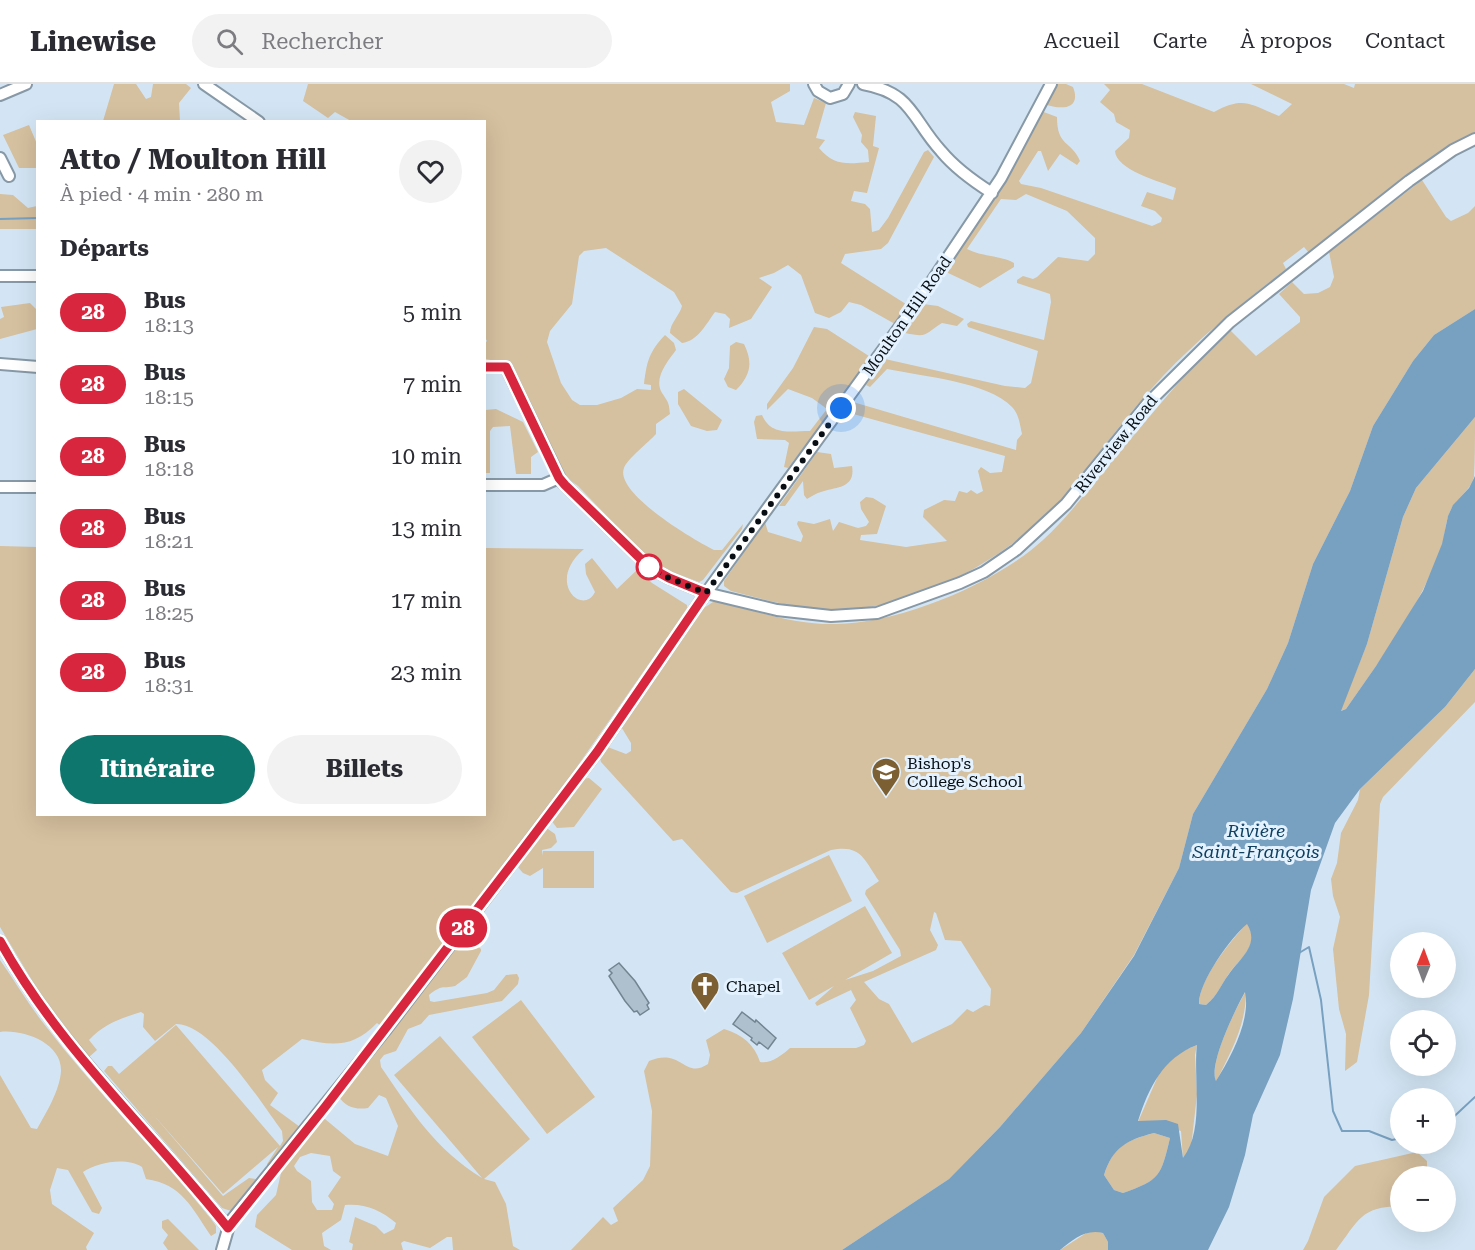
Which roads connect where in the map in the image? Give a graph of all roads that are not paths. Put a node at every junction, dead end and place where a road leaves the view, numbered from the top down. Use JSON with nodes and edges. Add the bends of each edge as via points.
{"nodes":[{"id":1,"x":26,"y":84,"type":"edge"},
{"id":2,"x":204,"y":84,"type":"edge"},
{"id":3,"x":814,"y":84,"type":"edge"},
{"id":4,"x":849,"y":84,"type":"edge"},
{"id":5,"x":863,"y":84,"type":"edge"},
{"id":6,"x":1051,"y":84,"type":"edge"},
{"id":7,"x":0,"y":95,"type":"edge"},
{"id":8,"x":256,"y":120,"type":"edge"},
{"id":9,"x":1475,"y":139,"type":"edge"},
{"id":10,"x":0,"y":158,"type":"edge"},
{"id":11,"x":9,"y":176,"type":"dead end"},
{"id":12,"x":992,"y":193,"type":"junction"},
{"id":13,"x":0,"y":276,"type":"edge"},
{"id":14,"x":36,"y":276,"type":"edge"},
{"id":15,"x":0,"y":364,"type":"edge"},
{"id":16,"x":36,"y":367,"type":"edge"},
{"id":17,"x":486,"y":367,"type":"edge"},
{"id":18,"x":559,"y":478,"type":"junction"},
{"id":19,"x":486,"y":485,"type":"edge"},
{"id":20,"x":0,"y":487,"type":"edge"},
{"id":21,"x":36,"y":487,"type":"edge"},
{"id":22,"x":706,"y":593,"type":"junction"},
{"id":23,"x":0,"y":941,"type":"edge"},
{"id":24,"x":228,"y":1228,"type":"junction"},
{"id":25,"x":222,"y":1250,"type":"edge"}],
"edges":[{"from":1,"to":7,"type":"street"},
{"from":2,"to":8,"type":"street"},
{"from":3,"to":4,"type":"street","via":[[818,92],[830,98],[843,94]]},
{"from":5,"to":12,"type":"street","via":[[889,90],[903,100],[954,165]]},
{"from":6,"to":12,"type":"street","name":"Moulton Hill Road"},
{"from":9,"to":22,"type":"street","name":"Riverview Road","via":[[1409,181],[1230,322],[1148,403],[1066,504],[1035,535],[984,572],[896,608],[857,616],[809,615]]},
{"from":10,"to":11,"type":"street"},
{"from":12,"to":22,"type":"street","name":"Moulton Hill Road"},
{"from":13,"to":14,"type":"street"},
{"from":15,"to":16,"type":"street"},
{"from":17,"to":18,"type":"street","name":"Riverview Road","via":[[506,367]]},
{"from":18,"to":19,"type":"street","via":[[543,484]]},
{"from":18,"to":22,"type":"street","name":"Riverview Road","via":[[649,567]]},
{"from":20,"to":21,"type":"street"},
{"from":22,"to":24,"type":"street","name":"Moulton Hill Road","via":[[597,752]]},
{"from":23,"to":24,"type":"street","via":[[62,1034]]},
{"from":24,"to":25,"type":"street"}]}
